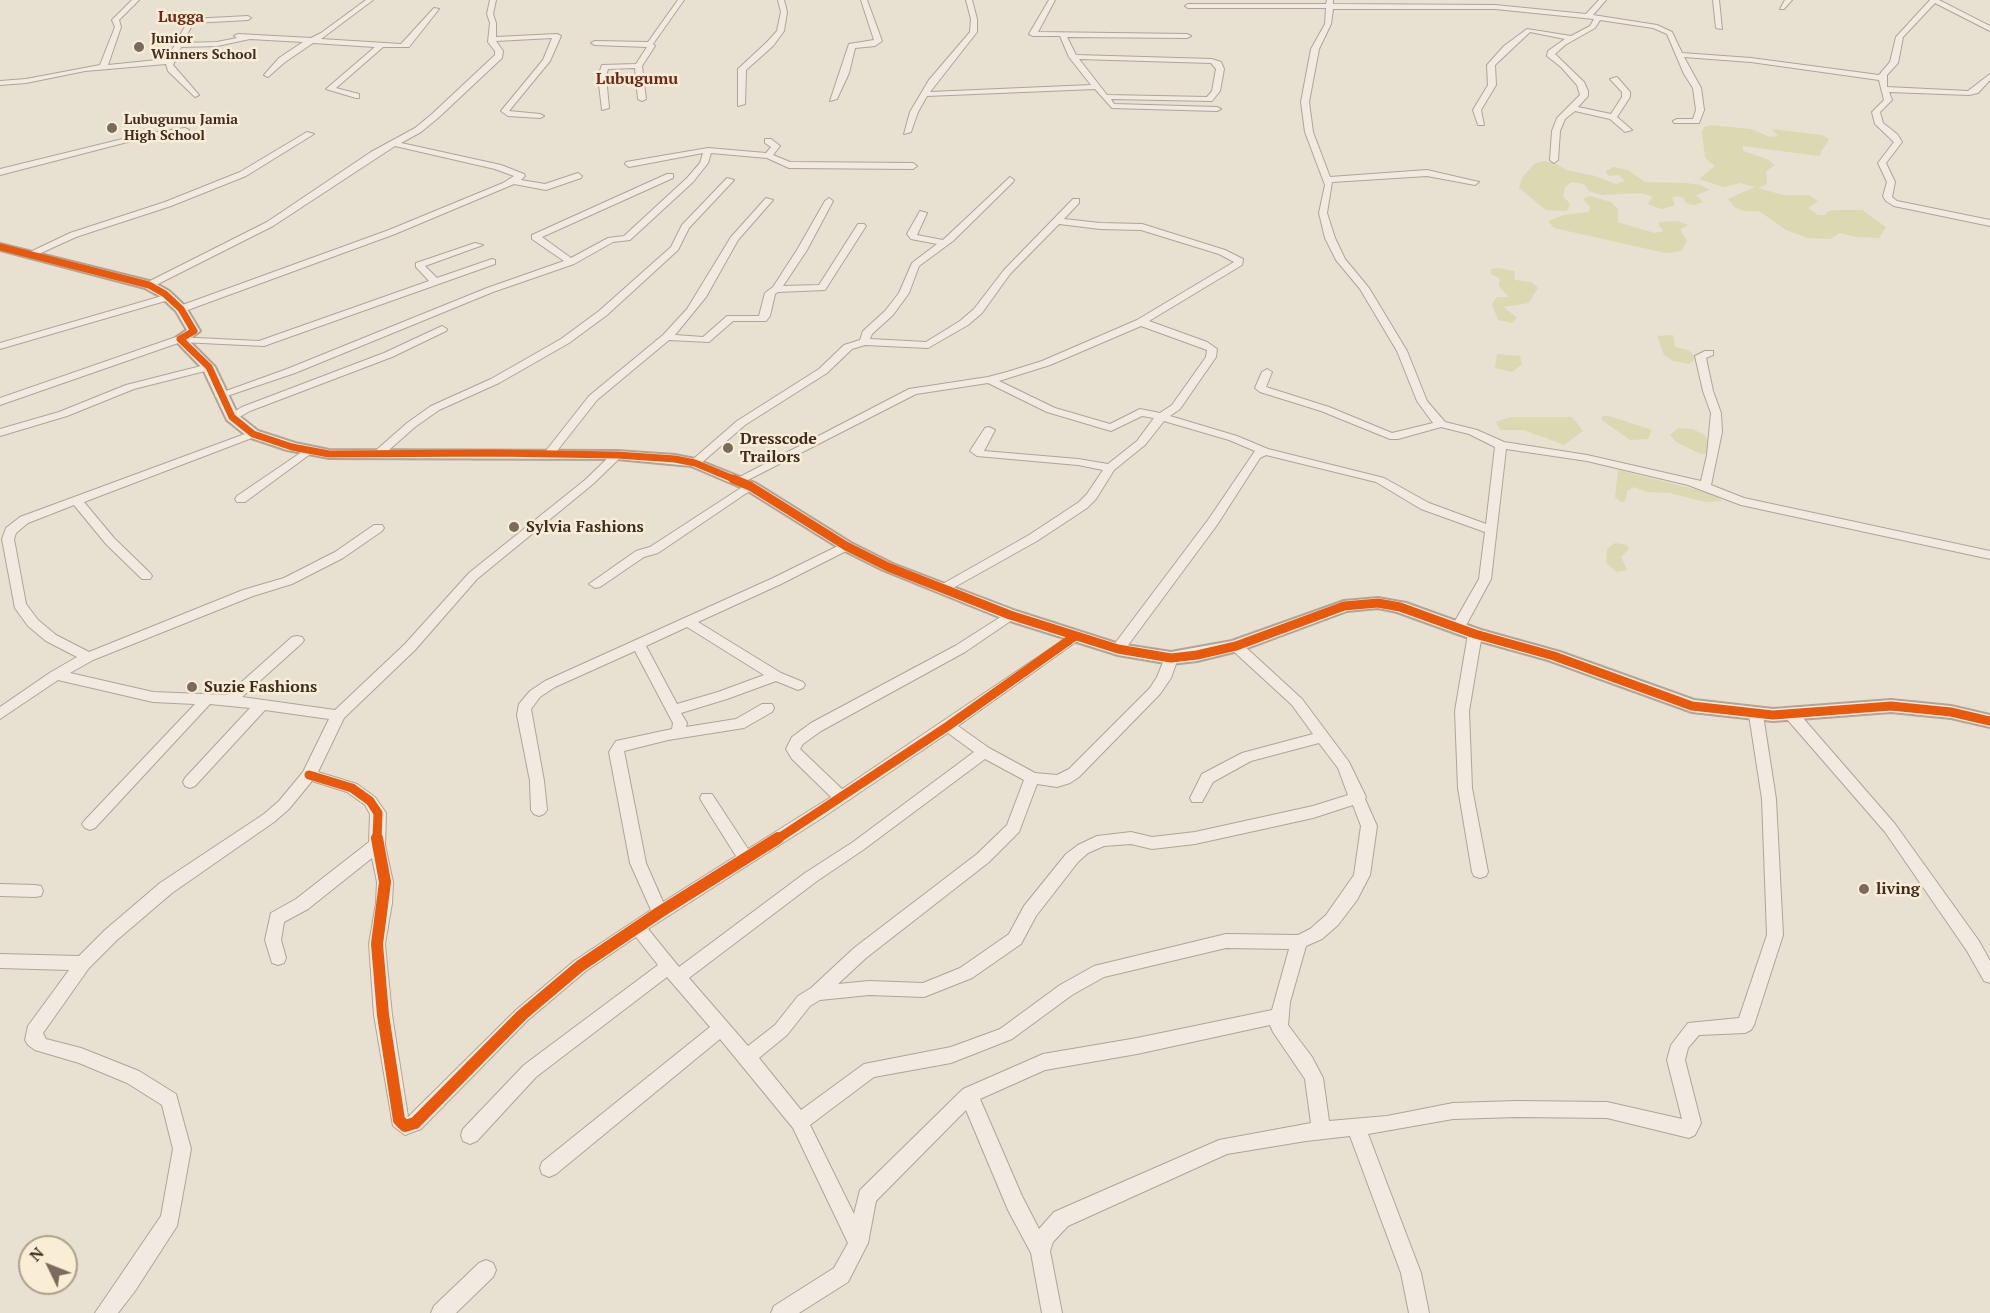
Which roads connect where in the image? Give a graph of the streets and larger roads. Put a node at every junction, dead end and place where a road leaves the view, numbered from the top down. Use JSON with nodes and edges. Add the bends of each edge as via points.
{"nodes":[{"id":1,"x":136,"y":0,"type":"edge"},
{"id":2,"x":370,"y":0,"type":"edge"},
{"id":3,"x":493,"y":0,"type":"edge"},
{"id":4,"x":681,"y":0,"type":"edge"},
{"id":5,"x":781,"y":0,"type":"edge"},
{"id":6,"x":864,"y":0,"type":"edge"},
{"id":7,"x":969,"y":0,"type":"edge"},
{"id":8,"x":1052,"y":0,"type":"edge"},
{"id":9,"x":1602,"y":0,"type":"edge"},
{"id":10,"x":1716,"y":0,"type":"edge"},
{"id":11,"x":1789,"y":0,"type":"edge"},
{"id":12,"x":1330,"y":4,"type":"edge"},
{"id":13,"x":1188,"y":6,"type":"dead end"},
{"id":14,"x":1782,"y":8,"type":"dead end"},
{"id":15,"x":436,"y":9,"type":"dead end"},
{"id":16,"x":1588,"y":16,"type":"junction"},
{"id":17,"x":1598,"y":17,"type":"junction"},
{"id":18,"x":248,"y":18,"type":"dead end"},
{"id":19,"x":1720,"y":28,"type":"dead end"},
{"id":20,"x":1990,"y":29,"type":"edge"},
{"id":21,"x":1063,"y":35,"type":"junction"},
{"id":22,"x":238,"y":36,"type":"dead end"},
{"id":23,"x":1187,"y":36,"type":"dead end"},
{"id":24,"x":255,"y":37,"type":"junction"},
{"id":25,"x":1572,"y":38,"type":"junction"},
{"id":26,"x":492,"y":39,"type":"junction"},
{"id":27,"x":314,"y":40,"type":"junction"},
{"id":28,"x":595,"y":43,"type":"dead end"},
{"id":29,"x":179,"y":45,"type":"junction"},
{"id":30,"x":381,"y":45,"type":"junction"},
{"id":31,"x":649,"y":45,"type":"junction"},
{"id":32,"x":1680,"y":55,"type":"junction"},
{"id":33,"x":1073,"y":57,"type":"junction"},
{"id":34,"x":170,"y":61,"type":"junction"},
{"id":35,"x":638,"y":66,"type":"junction"},
{"id":36,"x":103,"y":68,"type":"junction"},
{"id":37,"x":268,"y":75,"type":"dead end"},
{"id":38,"x":1990,"y":76,"type":"edge"},
{"id":39,"x":1882,"y":78,"type":"junction"},
{"id":40,"x":1614,"y":79,"type":"dead end"},
{"id":41,"x":0,"y":83,"type":"edge"},
{"id":42,"x":1096,"y":87,"type":"junction"},
{"id":43,"x":1884,"y":89,"type":"junction"},
{"id":44,"x":926,"y":94,"type":"junction"},
{"id":45,"x":195,"y":95,"type":"dead end"},
{"id":46,"x":356,"y":96,"type":"dead end"},
{"id":47,"x":1105,"y":97,"type":"junction"},
{"id":48,"x":642,"y":99,"type":"dead end"},
{"id":49,"x":833,"y":99,"type":"dead end"},
{"id":50,"x":741,"y":104,"type":"dead end"},
{"id":51,"x":605,"y":108,"type":"dead end"},
{"id":52,"x":1574,"y":108,"type":"junction"},
{"id":53,"x":1217,"y":109,"type":"dead end"},
{"id":54,"x":540,"y":116,"type":"dead end"},
{"id":55,"x":1613,"y":117,"type":"junction"},
{"id":56,"x":1677,"y":121,"type":"dead end"},
{"id":57,"x":1481,"y":123,"type":"dead end"},
{"id":58,"x":185,"y":130,"type":"dead end"},
{"id":59,"x":1628,"y":130,"type":"dead end"},
{"id":60,"x":908,"y":132,"type":"dead end"},
{"id":61,"x":310,"y":134,"type":"dead end"},
{"id":62,"x":768,"y":141,"type":"dead end"},
{"id":63,"x":392,"y":144,"type":"junction"},
{"id":64,"x":708,"y":150,"type":"junction"},
{"id":65,"x":768,"y":156,"type":"junction"},
{"id":66,"x":1554,"y":160,"type":"dead end"},
{"id":67,"x":629,"y":164,"type":"dead end"},
{"id":68,"x":913,"y":166,"type":"dead end"},
{"id":69,"x":0,"y":172,"type":"edge"},
{"id":70,"x":578,"y":176,"type":"dead end"},
{"id":71,"x":670,"y":176,"type":"dead end"},
{"id":72,"x":730,"y":180,"type":"dead end"},
{"id":73,"x":1010,"y":180,"type":"dead end"},
{"id":74,"x":1327,"y":180,"type":"junction"},
{"id":75,"x":513,"y":181,"type":"junction"},
{"id":76,"x":1475,"y":182,"type":"dead end"},
{"id":77,"x":769,"y":200,"type":"dead end"},
{"id":78,"x":830,"y":201,"type":"dead end"},
{"id":79,"x":1076,"y":201,"type":"dead end"},
{"id":80,"x":924,"y":213,"type":"dead end"},
{"id":81,"x":1058,"y":221,"type":"junction"},
{"id":82,"x":1990,"y":223,"type":"edge"},
{"id":83,"x":861,"y":226,"type":"dead end"},
{"id":84,"x":944,"y":243,"type":"junction"},
{"id":85,"x":478,"y":245,"type":"dead end"},
{"id":86,"x":0,"y":247,"type":"edge"},
{"id":87,"x":29,"y":255,"type":"junction"},
{"id":88,"x":492,"y":262,"type":"dead end"},
{"id":89,"x":571,"y":262,"type":"junction"},
{"id":90,"x":438,"y":283,"type":"junction"},
{"id":91,"x":149,"y":285,"type":"junction"},
{"id":92,"x":776,"y":289,"type":"junction"},
{"id":93,"x":169,"y":297,"type":"junction"},
{"id":94,"x":181,"y":309,"type":"junction"},
{"id":95,"x":1141,"y":322,"type":"junction"},
{"id":96,"x":442,"y":329,"type":"dead end"},
{"id":97,"x":667,"y":337,"type":"junction"},
{"id":98,"x":180,"y":339,"type":"junction"},
{"id":99,"x":864,"y":342,"type":"junction"},
{"id":100,"x":0,"y":346,"type":"edge"},
{"id":101,"x":1709,"y":353,"type":"dead end"},
{"id":102,"x":209,"y":367,"type":"junction"},
{"id":103,"x":1267,"y":372,"type":"dead end"},
{"id":104,"x":989,"y":380,"type":"junction"},
{"id":105,"x":220,"y":395,"type":"junction"},
{"id":106,"x":0,"y":402,"type":"edge"},
{"id":107,"x":232,"y":417,"type":"junction"},
{"id":108,"x":1161,"y":417,"type":"junction"},
{"id":109,"x":1441,"y":424,"type":"junction"},
{"id":110,"x":989,"y":430,"type":"dead end"},
{"id":111,"x":0,"y":433,"type":"edge"},
{"id":112,"x":253,"y":434,"type":"junction"},
{"id":113,"x":1501,"y":445,"type":"junction"},
{"id":114,"x":309,"y":450,"type":"junction"},
{"id":115,"x":1264,"y":451,"type":"junction"},
{"id":116,"x":549,"y":454,"type":"junction"},
{"id":117,"x":377,"y":455,"type":"junction"},
{"id":118,"x":617,"y":455,"type":"junction"},
{"id":119,"x":695,"y":463,"type":"junction"},
{"id":120,"x":1110,"y":468,"type":"junction"},
{"id":121,"x":744,"y":484,"type":"junction"},
{"id":122,"x":1705,"y":486,"type":"junction"},
{"id":123,"x":241,"y":499,"type":"dead end"},
{"id":124,"x":76,"y":500,"type":"junction"},
{"id":125,"x":24,"y":520,"type":"junction"},
{"id":126,"x":0,"y":524,"type":"edge"},
{"id":127,"x":378,"y":528,"type":"dead end"},
{"id":128,"x":1492,"y":530,"type":"junction"},
{"id":129,"x":846,"y":546,"type":"junction"},
{"id":130,"x":1990,"y":555,"type":"edge"},
{"id":131,"x":146,"y":576,"type":"dead end"},
{"id":132,"x":595,"y":584,"type":"dead end"},
{"id":133,"x":944,"y":589,"type":"junction"},
{"id":134,"x":1010,"y":615,"type":"junction"},
{"id":135,"x":688,"y":622,"type":"junction"},
{"id":136,"x":1458,"y":628,"type":"junction"},
{"id":137,"x":1475,"y":634,"type":"junction"},
{"id":138,"x":1075,"y":636,"type":"junction"},
{"id":139,"x":297,"y":640,"type":"dead end"},
{"id":140,"x":638,"y":644,"type":"junction"},
{"id":141,"x":1236,"y":646,"type":"junction"},
{"id":142,"x":1118,"y":649,"type":"junction"},
{"id":143,"x":87,"y":657,"type":"junction"},
{"id":144,"x":1171,"y":658,"type":"junction"},
{"id":145,"x":56,"y":675,"type":"junction"},
{"id":146,"x":776,"y":676,"type":"junction"},
{"id":147,"x":798,"y":685,"type":"dead end"},
{"id":148,"x":208,"y":698,"type":"junction"},
{"id":149,"x":231,"y":700,"type":"junction"},
{"id":150,"x":262,"y":704,"type":"junction"},
{"id":151,"x":767,"y":708,"type":"dead end"},
{"id":152,"x":673,"y":710,"type":"junction"},
{"id":153,"x":0,"y":714,"type":"edge"},
{"id":154,"x":1756,"y":714,"type":"junction"},
{"id":155,"x":1791,"y":714,"type":"junction"},
{"id":156,"x":338,"y":715,"type":"junction"},
{"id":157,"x":1990,"y":721,"type":"edge"},
{"id":158,"x":948,"y":726,"type":"junction"},
{"id":159,"x":678,"y":735,"type":"junction"},
{"id":160,"x":1323,"y":737,"type":"junction"},
{"id":161,"x":984,"y":752,"type":"junction"},
{"id":162,"x":309,"y":775,"type":"junction"},
{"id":163,"x":1032,"y":777,"type":"junction"},
{"id":164,"x":190,"y":782,"type":"dead end"},
{"id":165,"x":841,"y":797,"type":"junction"},
{"id":166,"x":1359,"y":797,"type":"junction"},
{"id":167,"x":707,"y":798,"type":"dead end"},
{"id":168,"x":1197,"y":798,"type":"dead end"},
{"id":169,"x":539,"y":810,"type":"dead end"},
{"id":170,"x":90,"y":824,"type":"dead end"},
{"id":171,"x":377,"y":845,"type":"junction"},
{"id":172,"x":745,"y":858,"type":"junction"},
{"id":173,"x":1480,"y":872,"type":"dead end"},
{"id":174,"x":0,"y":890,"type":"edge"},
{"id":175,"x":35,"y":891,"type":"dead end"},
{"id":176,"x":660,"y":912,"type":"junction"},
{"id":177,"x":638,"y":928,"type":"junction"},
{"id":178,"x":1299,"y":942,"type":"junction"},
{"id":179,"x":278,"y":958,"type":"dead end"},
{"id":180,"x":0,"y":961,"type":"edge"},
{"id":181,"x":83,"y":963,"type":"junction"},
{"id":182,"x":674,"y":972,"type":"junction"},
{"id":183,"x":1990,"y":976,"type":"edge"},
{"id":184,"x":817,"y":993,"type":"junction"},
{"id":185,"x":1278,"y":1016,"type":"junction"},
{"id":186,"x":721,"y":1028,"type":"junction"},
{"id":187,"x":748,"y":1057,"type":"junction"},
{"id":188,"x":969,"y":1095,"type":"junction"},
{"id":189,"x":800,"y":1122,"type":"junction"},
{"id":190,"x":1356,"y":1127,"type":"junction"},
{"id":191,"x":1321,"y":1130,"type":"junction"},
{"id":192,"x":470,"y":1135,"type":"dead end"},
{"id":193,"x":549,"y":1168,"type":"dead end"},
{"id":194,"x":858,"y":1243,"type":"junction"},
{"id":195,"x":1040,"y":1251,"type":"junction"},
{"id":196,"x":486,"y":1270,"type":"dead end"},
{"id":197,"x":105,"y":1313,"type":"edge"},
{"id":198,"x":441,"y":1313,"type":"edge"},
{"id":199,"x":781,"y":1313,"type":"edge"},
{"id":200,"x":1052,"y":1313,"type":"edge"},
{"id":201,"x":1419,"y":1313,"type":"edge"}],
"edges":[{"from":1,"to":36,"type":"street","via":[[114,22],[118,27]]},
{"from":2,"to":27,"type":"street"},
{"from":3,"to":26,"type":"street"},
{"from":4,"to":31,"type":"street"},
{"from":5,"to":50,"type":"street","via":[[784,12],[780,31],[742,69]]},
{"from":6,"to":49,"type":"street","via":[[877,43],[852,46]]},
{"from":7,"to":44,"type":"street","via":[[973,32]]},
{"from":8,"to":21,"type":"street","via":[[1032,33]]},
{"from":9,"to":16,"type":"street"},
{"from":10,"to":19,"type":"street"},
{"from":11,"to":14,"type":"street"},
{"from":12,"to":13,"type":"street"},
{"from":12,"to":16,"type":"street","via":[[1486,6]]},
{"from":12,"to":74,"type":"street","via":[[1328,24],[1316,49],[1305,102],[1309,132]]},
{"from":15,"to":30,"type":"street","via":[[405,45]]},
{"from":16,"to":17,"type":"street"},
{"from":17,"to":25,"type":"street","via":[[1593,27]]},
{"from":17,"to":32,"type":"street","via":[[1664,28]]},
{"from":18,"to":29,"type":"street","via":[[191,21]]},
{"from":20,"to":39,"type":"street","via":[[1934,0],[1899,37],[1894,63]]},
{"from":21,"to":23,"type":"street"},
{"from":21,"to":33,"type":"street"},
{"from":22,"to":24,"type":"street"},
{"from":24,"to":27,"type":"street"},
{"from":24,"to":29,"type":"street"},
{"from":25,"to":52,"type":"street","via":[[1551,56],[1564,64],[1581,84],[1584,96]]},
{"from":25,"to":57,"type":"street","via":[[1529,30],[1507,48],[1491,65],[1492,85],[1477,110]]},
{"from":26,"to":54,"type":"street","via":[[557,36],[546,61],[505,111]]},
{"from":26,"to":63,"type":"street","via":[[499,51],[494,63],[426,123]]},
{"from":27,"to":30,"type":"street"},
{"from":27,"to":37,"type":"street","via":[[282,60]]},
{"from":28,"to":31,"type":"street"},
{"from":29,"to":34,"type":"street"},
{"from":30,"to":46,"type":"street","via":[[330,89]]},
{"from":31,"to":35,"type":"street"},
{"from":32,"to":39,"type":"street"},
{"from":32,"to":56,"type":"street","via":[[1697,88],[1700,110],[1695,122]]},
{"from":33,"to":42,"type":"street"},
{"from":33,"to":47,"type":"street","via":[[1213,61],[1220,69],[1216,91],[1209,99]]},
{"from":34,"to":36,"type":"street"},
{"from":34,"to":45,"type":"street","via":[[171,69]]},
{"from":35,"to":48,"type":"street"},
{"from":35,"to":51,"type":"street","via":[[605,67]]},
{"from":36,"to":41,"type":"street"},
{"from":38,"to":43,"type":"street","via":[[1969,93]]},
{"from":39,"to":43,"type":"street"},
{"from":40,"to":55,"type":"street","via":[[1626,97]]},
{"from":42,"to":44,"type":"street"},
{"from":42,"to":47,"type":"street"},
{"from":43,"to":82,"type":"street","via":[[1888,100],[1877,110],[1878,122],[1898,142],[1882,163],[1891,182],[1887,196],[1894,203]]},
{"from":44,"to":60,"type":"street","via":[[914,112]]},
{"from":47,"to":53,"type":"street","via":[[1115,107]]},
{"from":52,"to":55,"type":"street"},
{"from":52,"to":66,"type":"street","via":[[1561,118]]},
{"from":55,"to":59,"type":"street"},
{"from":58,"to":69,"type":"street","via":[[143,136]]},
{"from":61,"to":87,"type":"street","via":[[243,174],[73,235]]},
{"from":62,"to":65,"type":"street","via":[[776,147]]},
{"from":63,"to":75,"type":"street","via":[[498,167],[521,176]]},
{"from":63,"to":91,"type":"street","via":[[270,224]]},
{"from":64,"to":65,"type":"street"},
{"from":64,"to":67,"type":"street"},
{"from":64,"to":89,"type":"street","via":[[704,163],[690,180],[631,236],[606,242]]},
{"from":65,"to":68,"type":"street","via":[[789,165]]},
{"from":70,"to":75,"type":"street","via":[[546,187]]},
{"from":71,"to":89,"type":"street","via":[[535,237]]},
{"from":72,"to":117,"type":"street","via":[[685,227],[675,248],[603,313],[495,381],[435,408]]},
{"from":73,"to":84,"type":"street"},
{"from":74,"to":76,"type":"street","via":[[1427,173]]},
{"from":74,"to":109,"type":"street","via":[[1323,213],[1330,238],[1402,351],[1422,401]]},
{"from":75,"to":94,"type":"street","via":[[392,232]]},
{"from":77,"to":97,"type":"street","via":[[734,239],[701,297]]},
{"from":78,"to":92,"type":"street"},
{"from":79,"to":81,"type":"street"},
{"from":80,"to":84,"type":"street","via":[[914,237]]},
{"from":81,"to":95,"type":"street","via":[[1142,227],[1238,259],[1239,263]]},
{"from":81,"to":99,"type":"street","via":[[1007,273],[978,311],[935,342]]},
{"from":83,"to":92,"type":"street","via":[[822,288]]},
{"from":84,"to":99,"type":"street","via":[[915,265],[904,293],[867,333]]},
{"from":85,"to":90,"type":"street","via":[[419,265]]},
{"from":86,"to":87,"type":"street"},
{"from":87,"to":91,"type":"street"},
{"from":88,"to":90,"type":"street"},
{"from":89,"to":105,"type":"street"},
{"from":90,"to":98,"type":"street","via":[[260,344]]},
{"from":91,"to":93,"type":"street"},
{"from":92,"to":97,"type":"street","via":[[770,293],[762,319],[731,318],[705,340]]},
{"from":93,"to":94,"type":"street"},
{"from":93,"to":100,"type":"street"},
{"from":94,"to":98,"type":"street","via":[[194,331]]},
{"from":95,"to":104,"type":"street","via":[[1046,363]]},
{"from":95,"to":108,"type":"street","via":[[1212,349],[1211,357],[1181,401]]},
{"from":96,"to":107,"type":"street","via":[[388,355]]},
{"from":97,"to":116,"type":"street","via":[[593,398]]},
{"from":98,"to":102,"type":"street"},
{"from":98,"to":106,"type":"street"},
{"from":99,"to":119,"type":"street","via":[[848,347],[823,372],[741,423]]},
{"from":101,"to":122,"type":"street","via":[[1700,356],[1716,423]]},
{"from":102,"to":105,"type":"street"},
{"from":102,"to":111,"type":"street","via":[[130,387],[63,414]]},
{"from":103,"to":109,"type":"street","via":[[1260,388],[1390,436]]},
{"from":104,"to":108,"type":"street","via":[[1051,410],[1111,428],[1140,412]]},
{"from":104,"to":121,"type":"street","via":[[913,391]]},
{"from":105,"to":107,"type":"street"},
{"from":107,"to":112,"type":"street"},
{"from":108,"to":115,"type":"street"},
{"from":108,"to":120,"type":"street","via":[[1141,443]]},
{"from":109,"to":113,"type":"street","via":[[1473,432]]},
{"from":110,"to":120,"type":"street","via":[[976,451],[981,454]]},
{"from":112,"to":114,"type":"street"},
{"from":112,"to":124,"type":"street"},
{"from":113,"to":122,"type":"street","via":[[1587,458]]},
{"from":113,"to":128,"type":"street"},
{"from":114,"to":117,"type":"street"},
{"from":114,"to":123,"type":"street"},
{"from":115,"to":128,"type":"street","via":[[1380,480],[1425,506]]},
{"from":115,"to":142,"type":"street","via":[[1256,456],[1213,522]]},
{"from":116,"to":117,"type":"street"},
{"from":116,"to":118,"type":"street"},
{"from":118,"to":119,"type":"street"},
{"from":118,"to":156,"type":"street","via":[[473,576],[410,647]]},
{"from":119,"to":121,"type":"street"},
{"from":120,"to":133,"type":"street","via":[[1083,506]]},
{"from":121,"to":129,"type":"street"},
{"from":121,"to":132,"type":"street","via":[[654,550],[640,554]]},
{"from":122,"to":130,"type":"street","via":[[1741,501]]},
{"from":124,"to":125,"type":"street"},
{"from":124,"to":131,"type":"street"},
{"from":125,"to":126,"type":"street"},
{"from":125,"to":143,"type":"street","via":[[10,531],[8,539],[20,605],[51,638]]},
{"from":127,"to":143,"type":"street","via":[[352,547],[288,580]]},
{"from":128,"to":136,"type":"street","via":[[1485,579]]},
{"from":129,"to":133,"type":"street"},
{"from":129,"to":135,"type":"street"},
{"from":133,"to":134,"type":"street"},
{"from":134,"to":138,"type":"street"},
{"from":134,"to":165,"type":"street","via":[[960,649],[816,726],[796,741],[793,749],[797,755]]},
{"from":135,"to":140,"type":"street"},
{"from":135,"to":146,"type":"street"},
{"from":136,"to":137,"type":"street"},
{"from":136,"to":141,"type":"street","via":[[1400,607],[1360,603]]},
{"from":137,"to":154,"type":"street","via":[[1554,656],[1692,706]]},
{"from":137,"to":173,"type":"street","via":[[1462,711],[1466,788]]},
{"from":138,"to":142,"type":"street"},
{"from":138,"to":158,"type":"street"},
{"from":139,"to":149,"type":"street"},
{"from":140,"to":152,"type":"street"},
{"from":140,"to":169,"type":"street","via":[[550,684],[535,693],[524,708]]},
{"from":141,"to":144,"type":"street"},
{"from":141,"to":160,"type":"street","via":[[1297,702]]},
{"from":142,"to":144,"type":"street"},
{"from":143,"to":145,"type":"street"},
{"from":144,"to":163,"type":"street","via":[[1155,691],[1074,773],[1057,782]]},
{"from":145,"to":148,"type":"street","via":[[153,697]]},
{"from":145,"to":153,"type":"street"},
{"from":146,"to":147,"type":"street"},
{"from":146,"to":152,"type":"street"},
{"from":148,"to":149,"type":"street"},
{"from":148,"to":170,"type":"street"},
{"from":149,"to":150,"type":"street"},
{"from":150,"to":156,"type":"street"},
{"from":150,"to":164,"type":"street"},
{"from":151,"to":159,"type":"street","via":[[738,724]]},
{"from":152,"to":159,"type":"street","via":[[680,723]]},
{"from":154,"to":155,"type":"street"},
{"from":154,"to":190,"type":"street","via":[[1769,799],[1775,935],[1745,1025],[1694,1028],[1680,1045],[1676,1060],[1692,1127],[1689,1130],[1607,1110],[1563,1108],[1453,1112]]},
{"from":155,"to":157,"type":"street","via":[[1891,706],[1951,712]]},
{"from":155,"to":183,"type":"street","via":[[1890,828]]},
{"from":156,"to":162,"type":"street"},
{"from":158,"to":161,"type":"street"},
{"from":158,"to":165,"type":"street"},
{"from":159,"to":176,"type":"street","via":[[621,745],[616,752],[638,863]]},
{"from":160,"to":166,"type":"street","via":[[1344,766]]},
{"from":160,"to":168,"type":"street","via":[[1247,757],[1208,778]]},
{"from":161,"to":163,"type":"street"},
{"from":161,"to":182,"type":"street","via":[[858,846]]},
{"from":162,"to":171,"type":"street","via":[[352,788],[370,801],[378,813]]},
{"from":162,"to":181,"type":"street","via":[[269,818],[166,888]]},
{"from":163,"to":184,"type":"street","via":[[1014,828],[983,858],[860,953]]},
{"from":165,"to":172,"type":"street"},
{"from":166,"to":178,"type":"street","via":[[1369,826],[1362,875],[1332,920]]},
{"from":166,"to":184,"type":"street","via":[[1313,812],[1195,838],[1152,843],[1131,838],[1102,840],[1072,858],[1030,910],[1015,939],[966,973],[924,990],[869,988]]},
{"from":167,"to":172,"type":"street"},
{"from":171,"to":177,"type":"street","via":[[385,882],[377,944],[383,1015],[399,1120],[405,1126],[415,1123],[530,1008],[580,966]]},
{"from":171,"to":179,"type":"street","via":[[302,904],[277,918],[273,940]]},
{"from":172,"to":176,"type":"street"},
{"from":174,"to":175,"type":"street"},
{"from":176,"to":177,"type":"street"},
{"from":177,"to":182,"type":"street"},
{"from":178,"to":185,"type":"street"},
{"from":178,"to":189,"type":"street","via":[[1226,941],[1100,970],[1006,1034],[951,1055],[870,1070]]},
{"from":180,"to":181,"type":"street"},
{"from":181,"to":197,"type":"street","via":[[34,1031],[34,1040],[134,1077],[171,1100],[182,1149],[170,1219]]},
{"from":182,"to":186,"type":"street"},
{"from":182,"to":192,"type":"street","via":[[530,1071]]},
{"from":184,"to":187,"type":"street"},
{"from":185,"to":188,"type":"street","via":[[1043,1062]]},
{"from":185,"to":191,"type":"street","via":[[1279,1027],[1314,1077]]},
{"from":186,"to":187,"type":"street"},
{"from":186,"to":193,"type":"street"},
{"from":187,"to":189,"type":"street"},
{"from":188,"to":194,"type":"street","via":[[867,1196]]},
{"from":188,"to":195,"type":"street","via":[[1010,1194]]},
{"from":189,"to":194,"type":"street"},
{"from":190,"to":191,"type":"street"},
{"from":190,"to":201,"type":"street","via":[[1411,1273]]},
{"from":191,"to":195,"type":"street","via":[[1226,1146],[1061,1219],[1046,1236]]},
{"from":194,"to":199,"type":"street","via":[[841,1275]]},
{"from":195,"to":200,"type":"street"},
{"from":196,"to":198,"type":"street"}]}
